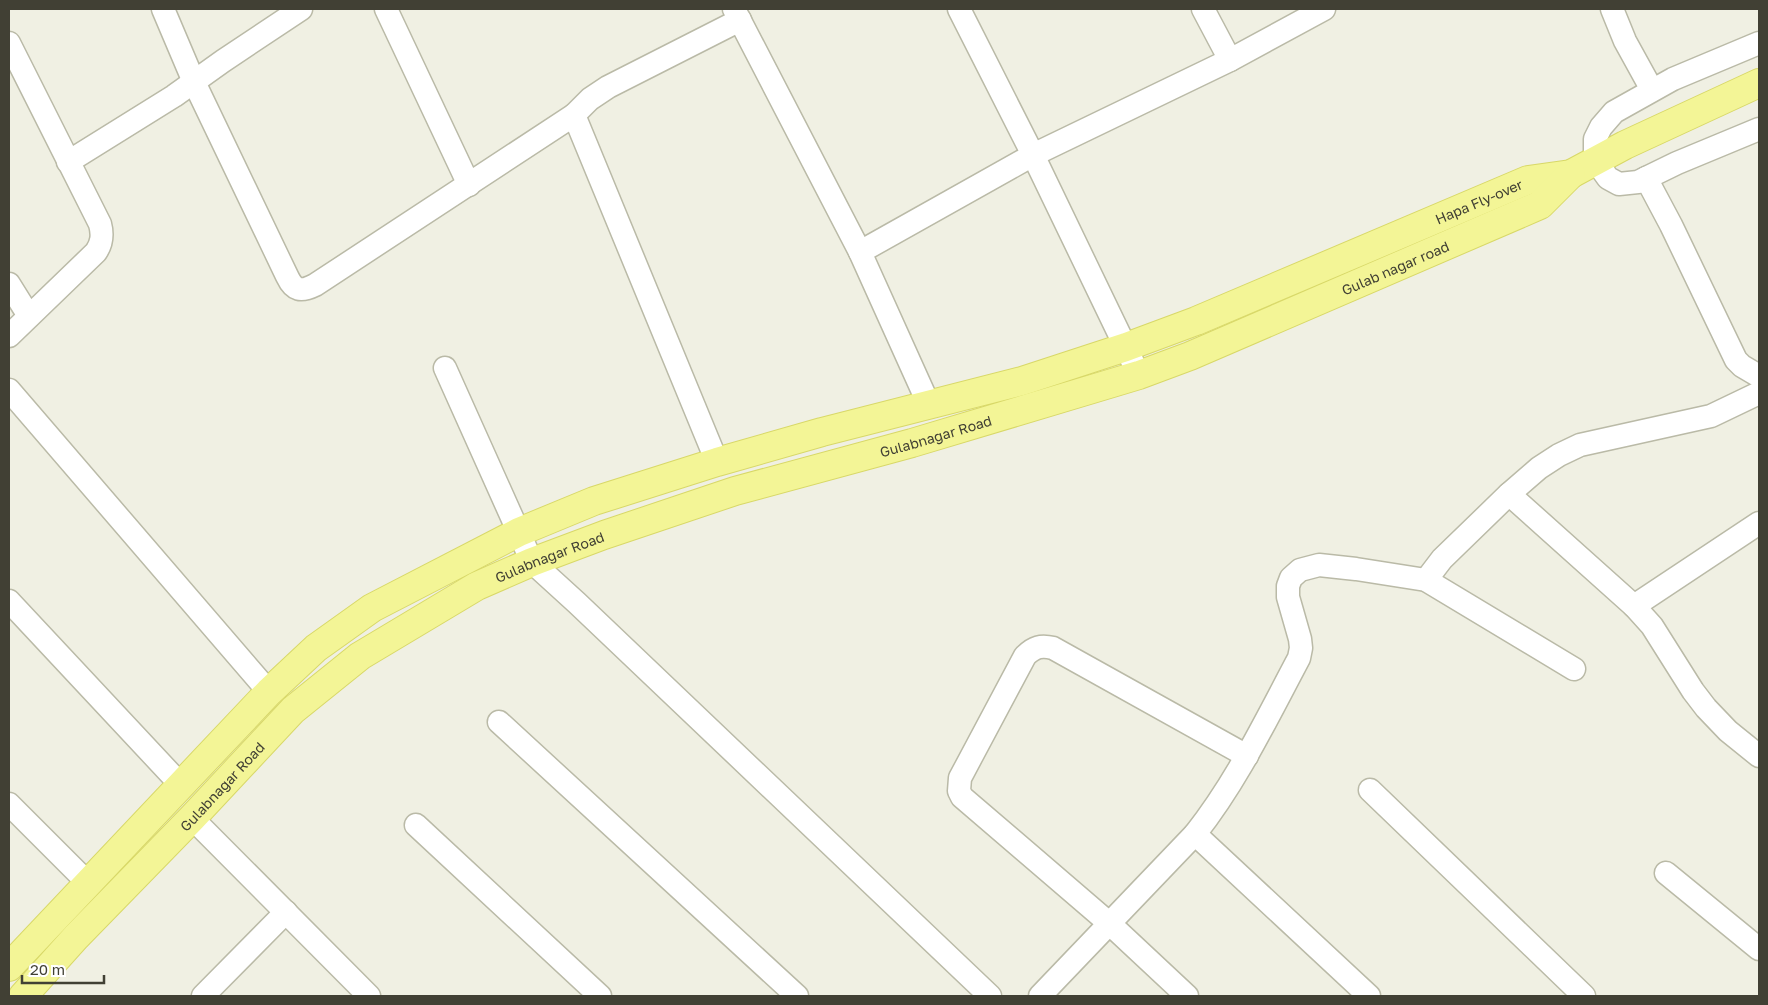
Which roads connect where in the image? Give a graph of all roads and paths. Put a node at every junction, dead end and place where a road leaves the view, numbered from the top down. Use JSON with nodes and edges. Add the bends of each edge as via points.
{"nodes":[{"id":1,"x":163,"y":9,"type":"edge"},
{"id":2,"x":301,"y":9,"type":"edge"},
{"id":3,"x":386,"y":9,"type":"edge"},
{"id":4,"x":959,"y":9,"type":"edge"},
{"id":5,"x":1203,"y":9,"type":"edge"},
{"id":6,"x":1324,"y":9,"type":"edge"},
{"id":7,"x":1612,"y":9,"type":"edge"},
{"id":8,"x":737,"y":14,"type":"edge"},
{"id":9,"x":9,"y":43,"type":"edge"},
{"id":10,"x":1759,"y":43,"type":"edge"},
{"id":11,"x":1230,"y":60,"type":"junction"},
{"id":12,"x":194,"y":82,"type":"junction"},
{"id":13,"x":1759,"y":83,"type":"edge"},
{"id":14,"x":1652,"y":90,"type":"junction"},
{"id":15,"x":574,"y":115,"type":"junction"},
{"id":16,"x":1759,"y":129,"type":"edge"},
{"id":17,"x":1033,"y":155,"type":"junction"},
{"id":18,"x":1595,"y":160,"type":"junction"},
{"id":19,"x":68,"y":162,"type":"junction"},
{"id":20,"x":1571,"y":174,"type":"junction"},
{"id":21,"x":1646,"y":178,"type":"junction"},
{"id":22,"x":469,"y":185,"type":"junction"},
{"id":23,"x":860,"y":252,"type":"junction"},
{"id":24,"x":9,"y":284,"type":"edge"},
{"id":25,"x":29,"y":316,"type":"junction"},
{"id":26,"x":1196,"y":321,"type":"joint"},
{"id":27,"x":9,"y":336,"type":"edge"},
{"id":28,"x":1126,"y":347,"type":"junction"},
{"id":29,"x":1210,"y":348,"type":"joint"},
{"id":30,"x":445,"y":368,"type":"dead end"},
{"id":31,"x":1139,"y":375,"type":"junction"},
{"id":32,"x":1759,"y":376,"type":"edge"},
{"id":33,"x":9,"y":390,"type":"edge"},
{"id":34,"x":1759,"y":393,"type":"edge"},
{"id":35,"x":929,"y":405,"type":"junction"},
{"id":36,"x":717,"y":462,"type":"junction"},
{"id":37,"x":1509,"y":494,"type":"junction"},
{"id":38,"x":1759,"y":523,"type":"edge"},
{"id":39,"x":519,"y":532,"type":"junction"},
{"id":40,"x":532,"y":562,"type":"junction"},
{"id":41,"x":1426,"y":580,"type":"junction"},
{"id":42,"x":9,"y":602,"type":"edge"},
{"id":43,"x":1634,"y":606,"type":"junction"},
{"id":44,"x":1574,"y":668,"type":"dead end"},
{"id":45,"x":269,"y":692,"type":"junction"},
{"id":46,"x":499,"y":722,"type":"dead end"},
{"id":47,"x":1247,"y":756,"type":"junction"},
{"id":48,"x":1759,"y":756,"type":"edge"},
{"id":49,"x":181,"y":785,"type":"junction"},
{"id":50,"x":1370,"y":790,"type":"dead end"},
{"id":51,"x":9,"y":804,"type":"edge"},
{"id":52,"x":192,"y":818,"type":"junction"},
{"id":53,"x":416,"y":825,"type":"dead end"},
{"id":54,"x":1195,"y":834,"type":"junction"},
{"id":55,"x":1666,"y":873,"type":"dead end"},
{"id":56,"x":88,"y":883,"type":"junction"},
{"id":57,"x":286,"y":912,"type":"junction"},
{"id":58,"x":1110,"y":924,"type":"junction"},
{"id":59,"x":1759,"y":949,"type":"edge"},
{"id":60,"x":9,"y":967,"type":"edge"},
{"id":61,"x":23,"y":996,"type":"edge"},
{"id":62,"x":203,"y":996,"type":"edge"},
{"id":63,"x":369,"y":996,"type":"edge"},
{"id":64,"x":600,"y":996,"type":"edge"},
{"id":65,"x":797,"y":996,"type":"edge"},
{"id":66,"x":990,"y":996,"type":"edge"},
{"id":67,"x":1040,"y":996,"type":"edge"},
{"id":68,"x":1187,"y":996,"type":"edge"},
{"id":69,"x":1369,"y":996,"type":"edge"},
{"id":70,"x":1584,"y":996,"type":"edge"}],
"edges":[{"from":1,"to":12,"type":"street"},
{"from":2,"to":12,"type":"street"},
{"from":3,"to":22,"type":"street"},
{"from":4,"to":17,"type":"street"},
{"from":5,"to":11,"type":"street"},
{"from":6,"to":11,"type":"street"},
{"from":7,"to":14,"type":"street","via":[[1625,41]]},
{"from":8,"to":15,"type":"street","via":[[608,87]]},
{"from":8,"to":23,"type":"street"},
{"from":9,"to":19,"type":"street"},
{"from":10,"to":14,"type":"street"},
{"from":11,"to":17,"type":"street"},
{"from":12,"to":19,"type":"street"},
{"from":12,"to":22,"type":"street","via":[[287,276],[297,289],[306,290],[316,285]]},
{"from":13,"to":18,"type":"main road","name":"Hapa Fly-over"},
{"from":14,"to":18,"type":"street","via":[[1614,112],[1601,127],[1595,139]]},
{"from":15,"to":22,"type":"street"},
{"from":15,"to":36,"type":"street"},
{"from":16,"to":21,"type":"street"},
{"from":17,"to":23,"type":"street"},
{"from":17,"to":28,"type":"street"},
{"from":18,"to":20,"type":"main road","name":"Hapa Fly-over"},
{"from":18,"to":21,"type":"street","via":[[1608,178],[1619,184]]},
{"from":19,"to":25,"type":"street","via":[[100,224],[101,245]]},
{"from":20,"to":26,"type":"main road","name":"Hapa Fly-over","via":[[1528,180]]},
{"from":20,"to":29,"type":"main road","name":"Gulab nagar road","via":[[1540,205]]},
{"from":21,"to":32,"type":"street","via":[[1736,360]]},
{"from":23,"to":35,"type":"street"},
{"from":24,"to":25,"type":"street"},
{"from":25,"to":27,"type":"street"},
{"from":26,"to":28,"type":"main road","name":"Gulabnagar Road"},
{"from":28,"to":31,"type":"street"},
{"from":28,"to":35,"type":"main road","name":"Gulabnagar Road","via":[[1022,382]]},
{"from":29,"to":31,"type":"main road","name":"Gulabnagar Road"},
{"from":30,"to":39,"type":"street"},
{"from":31,"to":40,"type":"main road","name":"Gulabnagar Road","via":[[912,443],[735,491]]},
{"from":33,"to":45,"type":"street"},
{"from":34,"to":37,"type":"street","via":[[1711,416],[1580,445],[1539,468]]},
{"from":35,"to":36,"type":"main road","name":"Gulabnagar Road"},
{"from":36,"to":39,"type":"main road","name":"Gulabnagar Road","via":[[594,502]]},
{"from":37,"to":41,"type":"street","via":[[1442,559]]},
{"from":37,"to":43,"type":"street"},
{"from":38,"to":43,"type":"street"},
{"from":39,"to":40,"type":"street"},
{"from":39,"to":45,"type":"main road","name":"Gulabnagar Road","via":[[372,608],[316,648]]},
{"from":40,"to":52,"type":"main road","name":"Gulabnagar Road","via":[[478,586],[360,656],[293,710]]},
{"from":40,"to":66,"type":"street"},
{"from":41,"to":44,"type":"street"},
{"from":41,"to":47,"type":"street","via":[[1356,568],[1319,566],[1300,570],[1291,578],[1288,596],[1300,639],[1299,658]]},
{"from":42,"to":49,"type":"street"},
{"from":43,"to":48,"type":"street","via":[[1652,626],[1706,708],[1728,732]]},
{"from":45,"to":49,"type":"main road","name":"Gulabnagar Road"},
{"from":46,"to":65,"type":"street"},
{"from":47,"to":54,"type":"street"},
{"from":47,"to":58,"type":"street","via":[[1053,648],[1038,647],[1025,656],[960,778],[959,791],[962,797]]},
{"from":49,"to":56,"type":"main road","name":"Gulabnagar Road"},
{"from":50,"to":70,"type":"street"},
{"from":51,"to":56,"type":"street"},
{"from":52,"to":57,"type":"street"},
{"from":52,"to":61,"type":"main road","name":"Gulabnagar Road"},
{"from":53,"to":64,"type":"street"},
{"from":54,"to":58,"type":"street"},
{"from":54,"to":69,"type":"street"},
{"from":55,"to":59,"type":"street"},
{"from":56,"to":60,"type":"main road","name":"Gulabnagar Road"},
{"from":57,"to":62,"type":"street"},
{"from":57,"to":63,"type":"street"},
{"from":58,"to":67,"type":"street"},
{"from":58,"to":68,"type":"street"}]}
